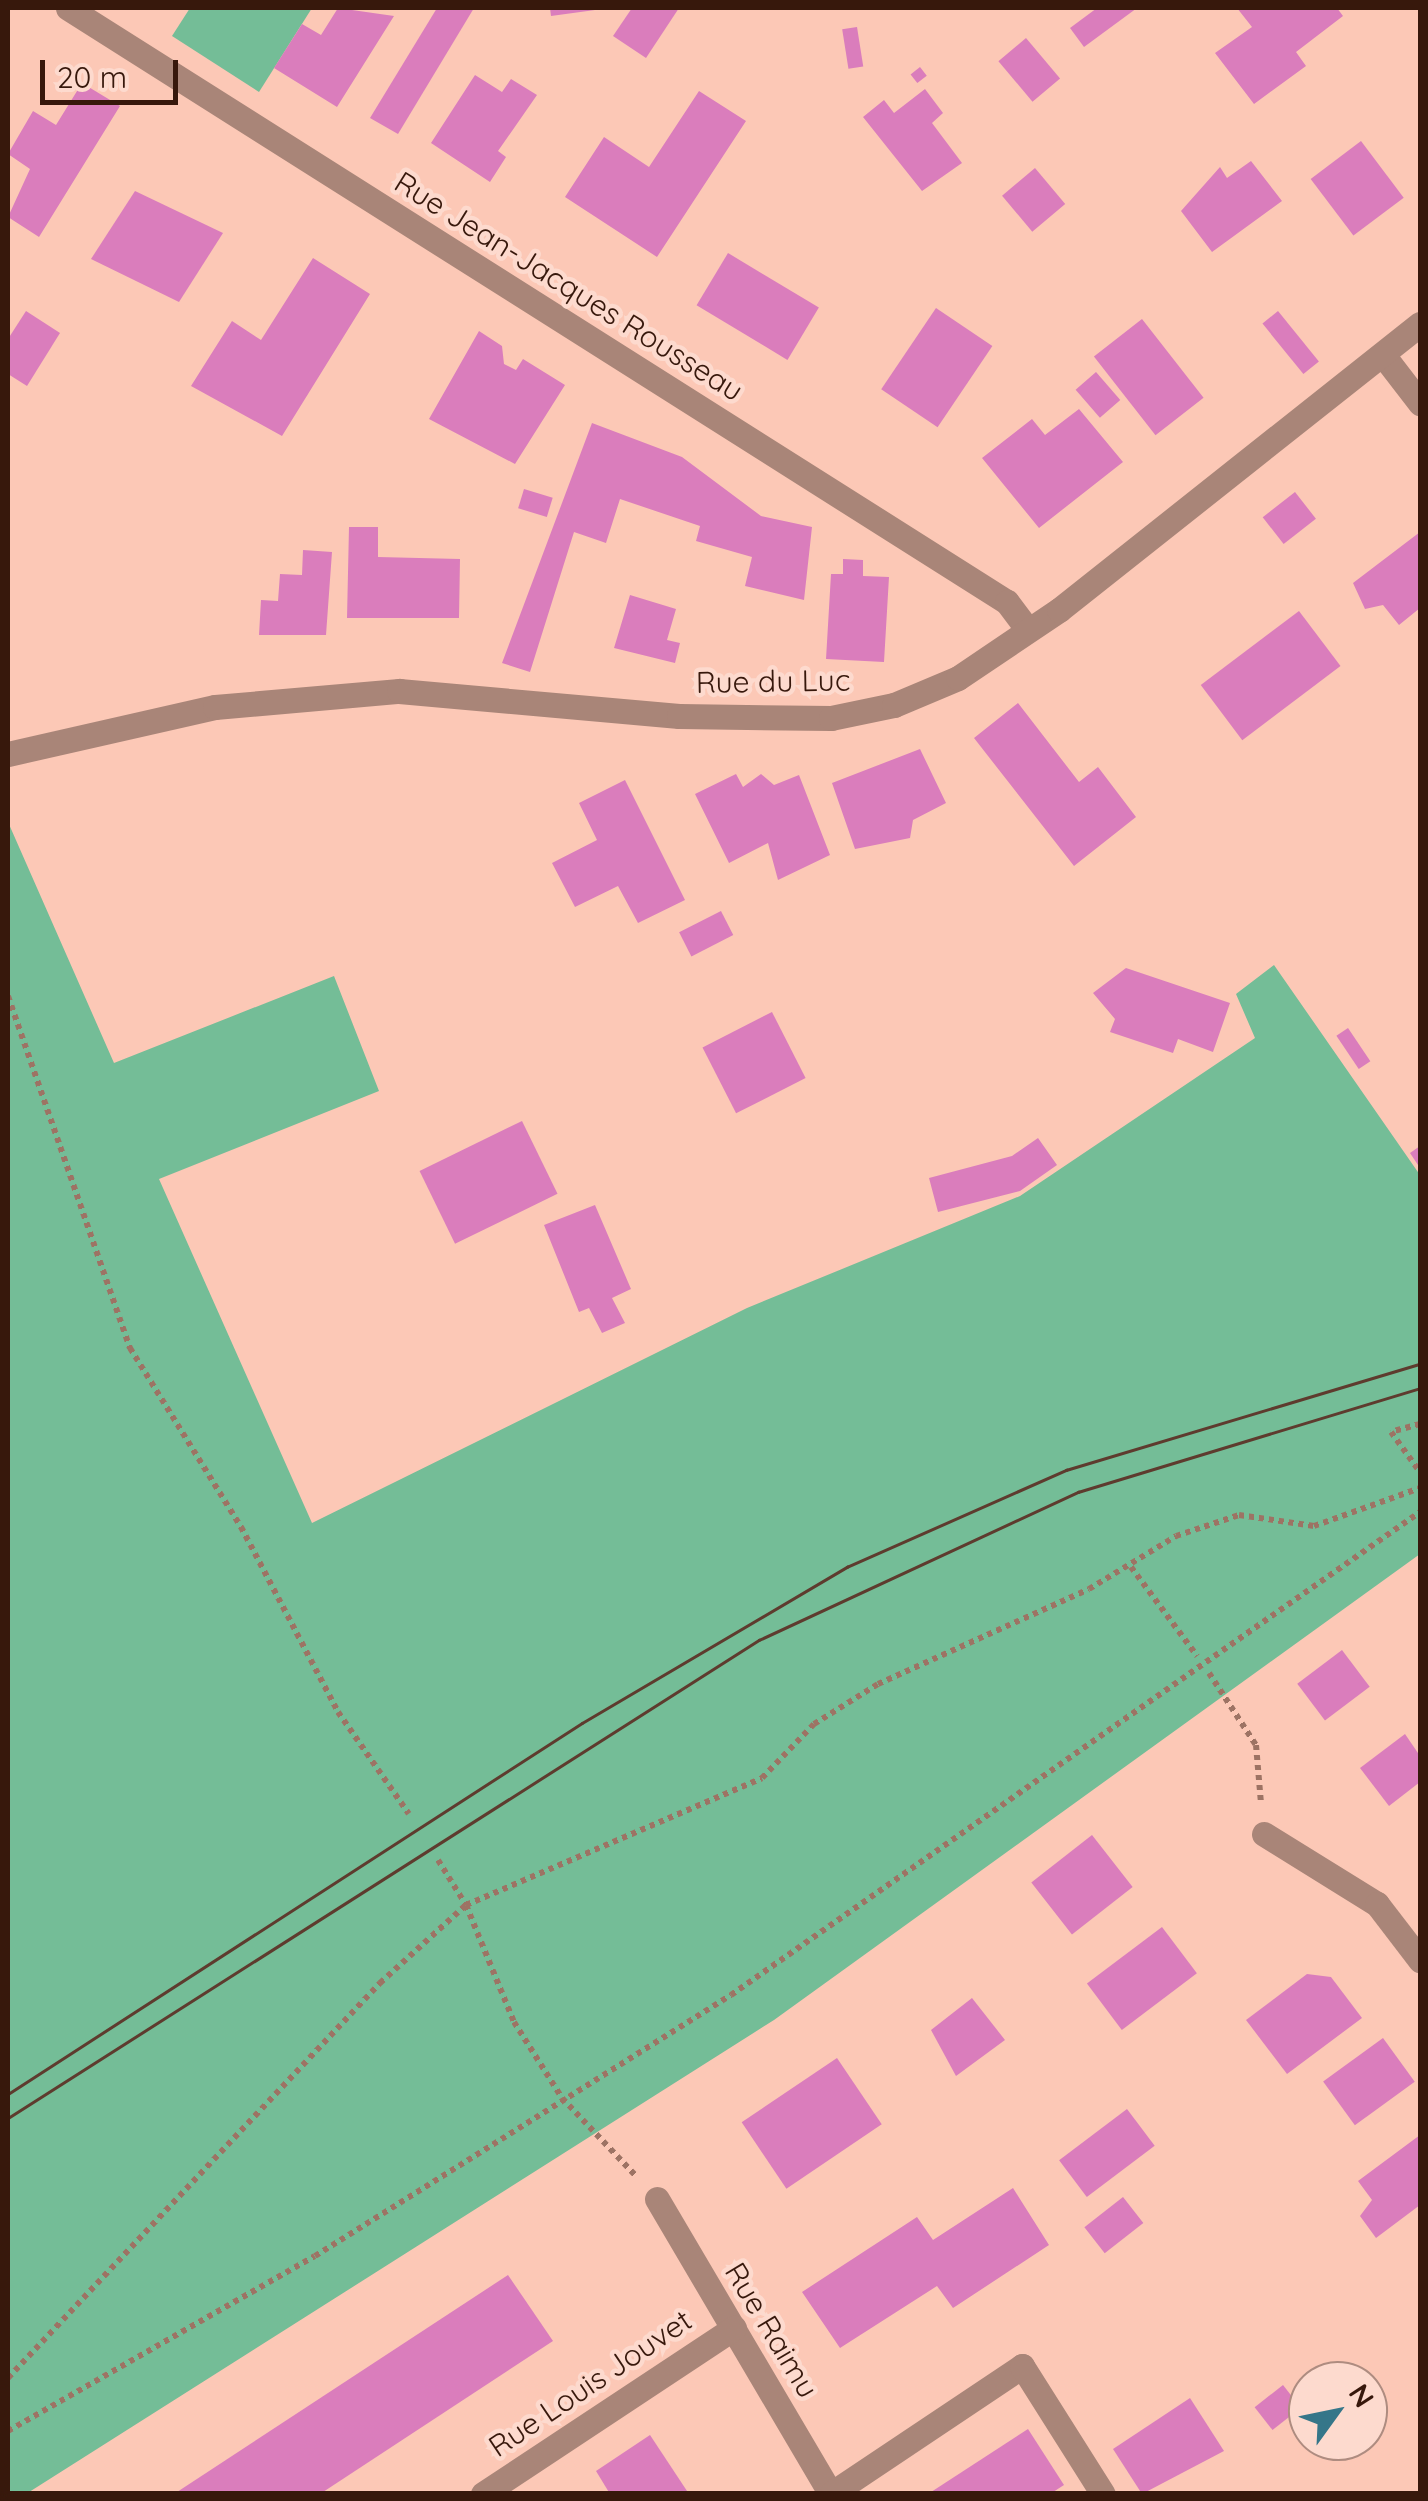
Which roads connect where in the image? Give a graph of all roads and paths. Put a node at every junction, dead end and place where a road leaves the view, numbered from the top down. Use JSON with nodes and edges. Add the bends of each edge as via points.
{"nodes":[{"id":1,"x":68,"y":8,"type":"edge"},
{"id":2,"x":1420,"y":324,"type":"edge"},
{"id":3,"x":1383,"y":355,"type":"junction"},
{"id":4,"x":1420,"y":403,"type":"edge"},
{"id":5,"x":1027,"y":629,"type":"junction"},
{"id":6,"x":8,"y":754,"type":"edge"},
{"id":7,"x":8,"y":996,"type":"edge"},
{"id":8,"x":1420,"y":1424,"type":"edge"},
{"id":9,"x":1420,"y":1472,"type":"edge"},
{"id":10,"x":1420,"y":1488,"type":"edge"},
{"id":11,"x":1420,"y":1512,"type":"edge"},
{"id":12,"x":1131,"y":1567,"type":"junction"},
{"id":13,"x":1197,"y":1656,"type":"dead end"},
{"id":14,"x":1209,"y":1673,"type":"dead end"},
{"id":15,"x":409,"y":1814,"type":"dead end"},
{"id":16,"x":1264,"y":1834,"type":"joint"},
{"id":17,"x":438,"y":1860,"type":"dead end"},
{"id":18,"x":466,"y":1904,"type":"junction"},
{"id":19,"x":1420,"y":1960,"type":"edge"},
{"id":20,"x":562,"y":2098,"type":"junction"},
{"id":21,"x":657,"y":2199,"type":"joint"},
{"id":22,"x":734,"y":2328,"type":"junction"},
{"id":23,"x":8,"y":2378,"type":"edge"},
{"id":24,"x":8,"y":2431,"type":"edge"},
{"id":25,"x":483,"y":2494,"type":"edge"},
{"id":26,"x":831,"y":2494,"type":"edge"},
{"id":27,"x":1104,"y":2494,"type":"edge"}],
"edges":[{"from":1,"to":5,"type":"street","name":"Rue Jean-Jacques Rousseau","via":[[1007,602]]},
{"from":2,"to":3,"type":"street","name":"Rue du Luc"},
{"from":3,"to":4,"type":"street"},
{"from":3,"to":5,"type":"street","name":"Rue du Luc"},
{"from":5,"to":6,"type":"street","name":"Rue du Luc","via":[[958,678],[831,718],[679,716],[399,691],[214,706]]},
{"from":7,"to":15,"type":"path","via":[[130,1348],[242,1528],[338,1712]]},
{"from":8,"to":9,"type":"path","via":[[1390,1432]]},
{"from":10,"to":12,"type":"path","via":[[1314,1526],[1240,1515],[1176,1536]]},
{"from":11,"to":20,"type":"path","via":[[731,1995]]},
{"from":12,"to":13,"type":"path"},
{"from":12,"to":18,"type":"path","via":[[878,1684],[814,1724],[762,1778]]},
{"from":14,"to":16,"type":"path","via":[[1256,1745]]},
{"from":16,"to":19,"type":"street","via":[[1378,1904]]},
{"from":17,"to":18,"type":"path"},
{"from":18,"to":20,"type":"path","via":[[514,2022]]},
{"from":18,"to":23,"type":"path","via":[[380,1983]]},
{"from":20,"to":21,"type":"path"},
{"from":20,"to":24,"type":"path","via":[[314,2256]]},
{"from":21,"to":22,"type":"street","name":"Rue Raimu"},
{"from":22,"to":25,"type":"street","name":"Rue Louis Jouvet"},
{"from":22,"to":26,"type":"street","name":"Rue Raimu"},
{"from":26,"to":27,"type":"street","via":[[1022,2366]]}]}
